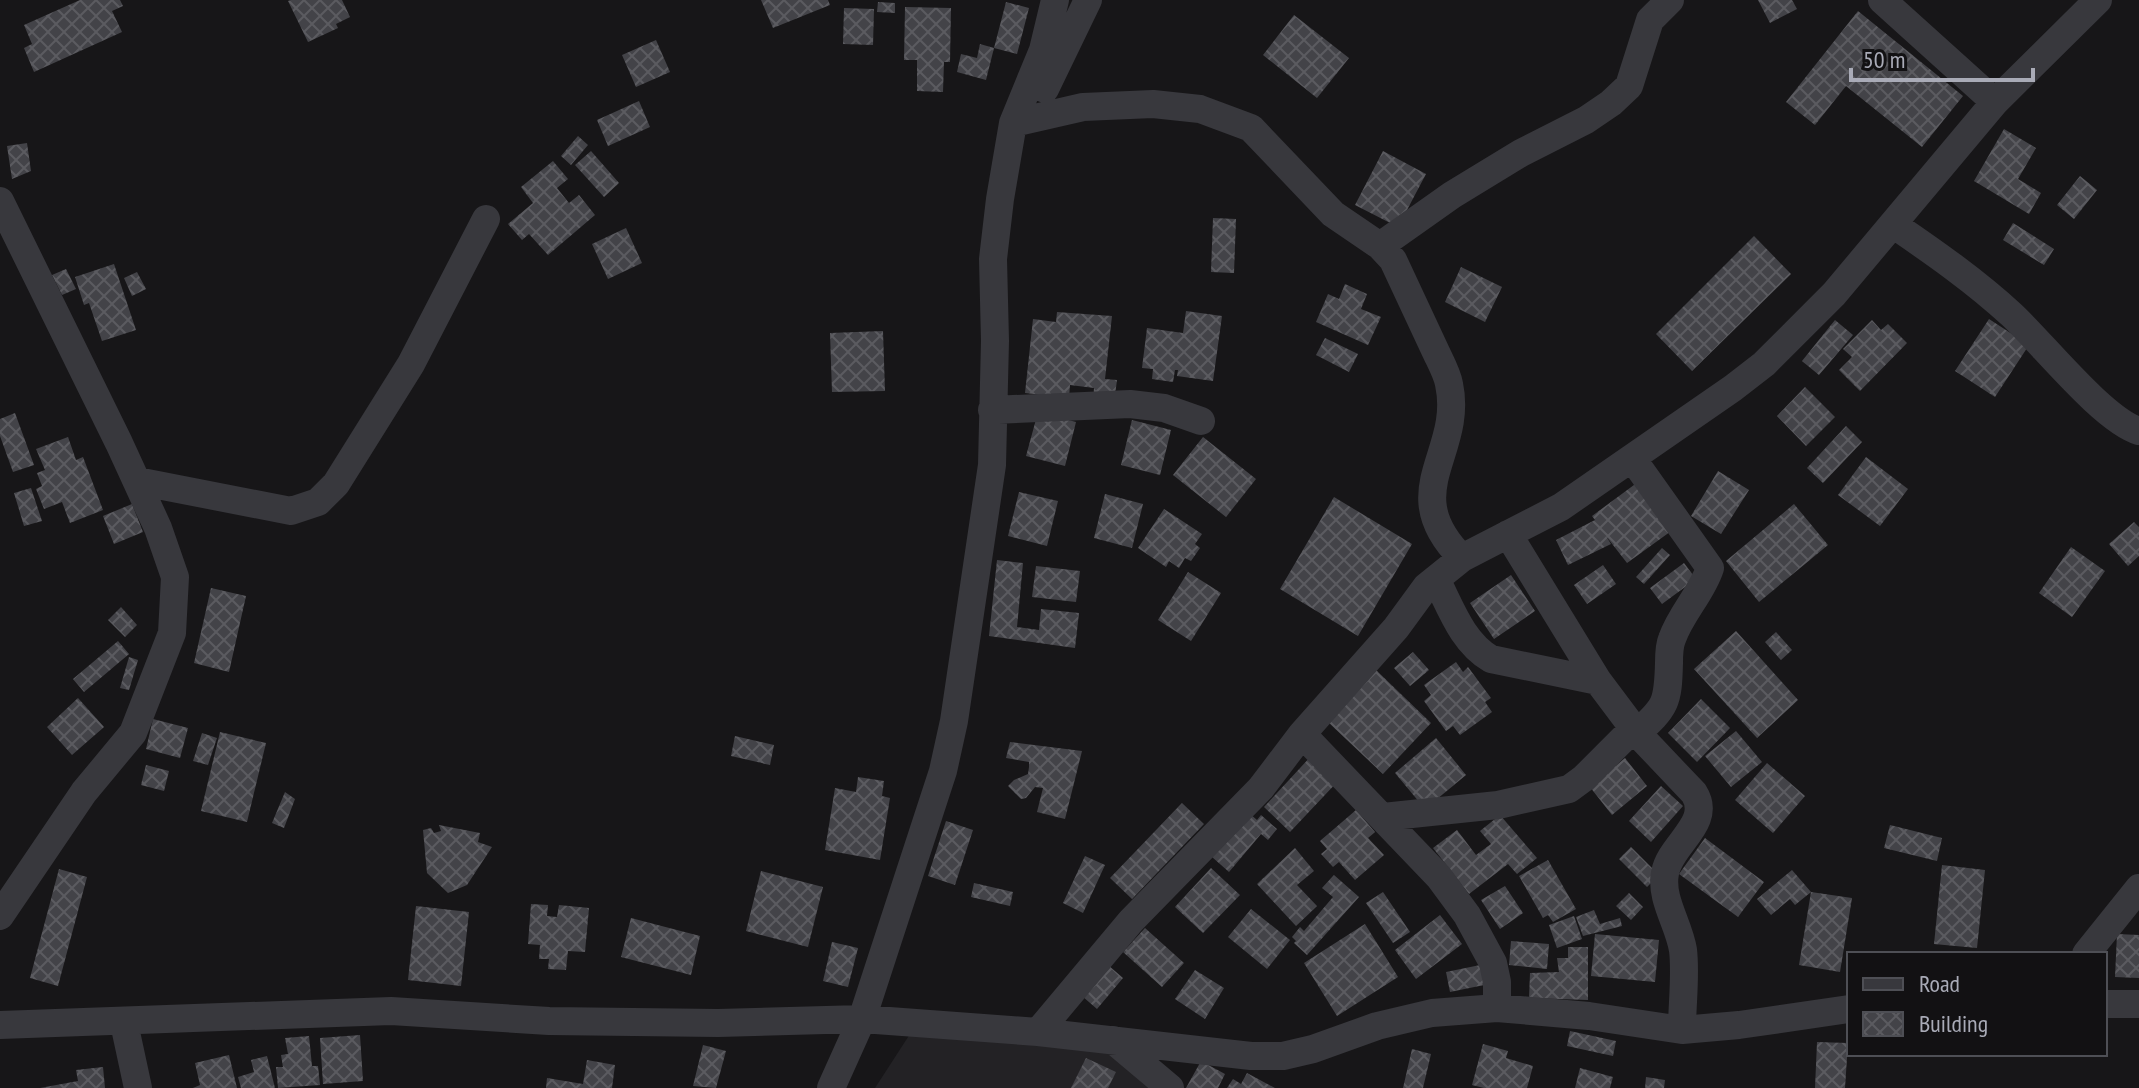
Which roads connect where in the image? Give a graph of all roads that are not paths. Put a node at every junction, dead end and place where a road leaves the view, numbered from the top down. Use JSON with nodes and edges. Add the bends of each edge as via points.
{"nodes":[{"id":1,"x":1055,"y":0,"type":"edge"},
{"id":2,"x":1088,"y":0,"type":"edge"},
{"id":3,"x":1670,"y":0,"type":"edge"},
{"id":4,"x":1882,"y":0,"type":"edge"},
{"id":5,"x":2098,"y":0,"type":"edge"},
{"id":6,"x":1995,"y":102,"type":"junction"},
{"id":7,"x":1022,"y":121,"type":"junction"},
{"id":8,"x":0,"y":201,"type":"edge"},
{"id":9,"x":486,"y":219,"type":"dead end"},
{"id":10,"x":1894,"y":225,"type":"junction"},
{"id":11,"x":1380,"y":246,"type":"junction"},
{"id":12,"x":992,"y":410,"type":"junction"},
{"id":13,"x":1201,"y":421,"type":"dead end"},
{"id":14,"x":2139,"y":431,"type":"edge"},
{"id":15,"x":1632,"y":458,"type":"junction"},
{"id":16,"x":137,"y":481,"type":"junction"},
{"id":17,"x":1508,"y":534,"type":"junction"},
{"id":18,"x":1462,"y":558,"type":"junction"},
{"id":19,"x":1436,"y":579,"type":"junction"},
{"id":20,"x":1598,"y":681,"type":"junction"},
{"id":21,"x":1635,"y":730,"type":"junction"},
{"id":22,"x":1302,"y":734,"type":"junction"},
{"id":23,"x":1383,"y":817,"type":"junction"},
{"id":24,"x":2139,"y":888,"type":"edge"},
{"id":25,"x":0,"y":916,"type":"edge"},
{"id":26,"x":2088,"y":952,"type":"edge"},
{"id":27,"x":2107,"y":1004,"type":"edge"},
{"id":28,"x":2139,"y":1004,"type":"edge"},
{"id":29,"x":1497,"y":1008,"type":"junction"},
{"id":30,"x":1847,"y":1009,"type":"edge"},
{"id":31,"x":862,"y":1019,"type":"junction"},
{"id":32,"x":124,"y":1023,"type":"junction"},
{"id":33,"x":0,"y":1025,"type":"edge"},
{"id":34,"x":1682,"y":1030,"type":"junction"},
{"id":35,"x":1038,"y":1032,"type":"junction"},
{"id":36,"x":1113,"y":1040,"type":"junction"},
{"id":37,"x":138,"y":1088,"type":"edge"},
{"id":38,"x":831,"y":1088,"type":"edge"},
{"id":39,"x":1170,"y":1088,"type":"edge"}],
"edges":[{"from":1,"to":7,"type":"street"},
{"from":2,"to":7,"type":"street"},
{"from":3,"to":11,"type":"street","via":[[1650,20],[1629,86],[1611,103],[1452,195]]},
{"from":4,"to":6,"type":"street"},
{"from":5,"to":6,"type":"street"},
{"from":6,"to":10,"type":"street"},
{"from":7,"to":11,"type":"street","via":[[1083,107],[1153,104],[1200,109],[1251,128],[1333,214]]},
{"from":7,"to":12,"type":"street","via":[[1000,199],[993,259]]},
{"from":8,"to":16,"type":"street"},
{"from":9,"to":16,"type":"street","via":[[411,364],[336,484],[318,502],[291,511]]},
{"from":10,"to":14,"type":"street","via":[[1954,265],[2104,409]]},
{"from":10,"to":15,"type":"street","via":[[1764,364]]},
{"from":11,"to":18,"type":"street","via":[[1393,260],[1449,382],[1452,414],[1432,481],[1432,512],[1445,541]]},
{"from":12,"to":13,"type":"street","via":[[1130,404],[1164,408]]},
{"from":12,"to":31,"type":"street","via":[[992,465],[943,771]]},
{"from":15,"to":17,"type":"street","via":[[1561,507]]},
{"from":15,"to":21,"type":"street","via":[[1710,568],[1670,642],[1667,701],[1657,716]]},
{"from":16,"to":25,"type":"street","via":[[175,577],[172,633],[133,733],[84,792]]},
{"from":17,"to":18,"type":"street"},
{"from":17,"to":20,"type":"street"},
{"from":18,"to":19,"type":"street"},
{"from":19,"to":20,"type":"street","via":[[1479,652]]},
{"from":19,"to":22,"type":"street"},
{"from":20,"to":21,"type":"street"},
{"from":21,"to":23,"type":"street","via":[[1569,789],[1498,805]]},
{"from":21,"to":34,"type":"street","via":[[1700,802],[1700,814],[1665,868],[1663,883],[1682,947]]},
{"from":22,"to":23,"type":"street"},
{"from":22,"to":35,"type":"street","via":[[1261,788],[1131,921]]},
{"from":23,"to":29,"type":"street","via":[[1467,915],[1493,963]]},
{"from":24,"to":26,"type":"street"},
{"from":27,"to":28,"type":"street"},
{"from":29,"to":34,"type":"street"},
{"from":29,"to":36,"type":"street","via":[[1432,1013],[1283,1056]]},
{"from":30,"to":34,"type":"street"},
{"from":31,"to":32,"type":"street","via":[[549,1021],[391,1011]]},
{"from":31,"to":35,"type":"street"},
{"from":31,"to":38,"type":"street"},
{"from":32,"to":33,"type":"street"},
{"from":32,"to":37,"type":"street"},
{"from":35,"to":36,"type":"street"},
{"from":36,"to":39,"type":"street"}]}
